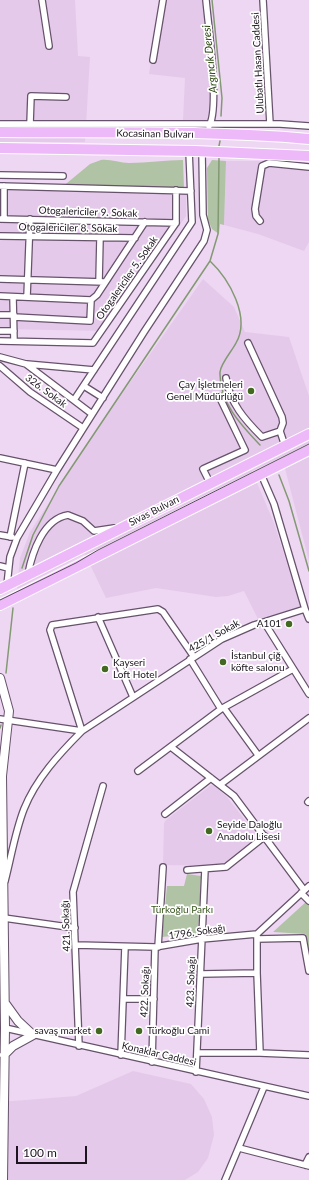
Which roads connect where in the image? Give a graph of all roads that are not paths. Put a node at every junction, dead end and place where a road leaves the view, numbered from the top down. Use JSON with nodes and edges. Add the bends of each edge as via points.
{"nodes":[{"id":1,"x":42,"y":0,"type":"edge"},
{"id":2,"x":163,"y":0,"type":"edge"},
{"id":3,"x":206,"y":0,"type":"edge"},
{"id":4,"x":263,"y":0,"type":"edge"},
{"id":5,"x":49,"y":46,"type":"dead end"},
{"id":6,"x":153,"y":60,"type":"dead end"},
{"id":7,"x":66,"y":97,"type":"dead end"},
{"id":8,"x":0,"y":124,"type":"edge"},
{"id":9,"x":30,"y":124,"type":"junction"},
{"id":10,"x":210,"y":124,"type":"junction"},
{"id":11,"x":270,"y":124,"type":"junction"},
{"id":12,"x":309,"y":126,"type":"edge"},
{"id":13,"x":0,"y":132,"type":"edge"},
{"id":14,"x":188,"y":134,"type":"junction"},
{"id":15,"x":202,"y":134,"type":"junction"},
{"id":16,"x":309,"y":139,"type":"edge"},
{"id":17,"x":0,"y":148,"type":"edge"},
{"id":18,"x":189,"y":151,"type":"junction"},
{"id":19,"x":202,"y":151,"type":"junction"},
{"id":20,"x":309,"y":156,"type":"edge"},
{"id":21,"x":275,"y":159,"type":"junction"},
{"id":22,"x":309,"y":167,"type":"edge"},
{"id":23,"x":0,"y":175,"type":"edge"},
{"id":24,"x":63,"y":176,"type":"dead end"},
{"id":25,"x":2,"y":186,"type":"edge"},
{"id":26,"x":176,"y":190,"type":"junction"},
{"id":27,"x":191,"y":191,"type":"junction"},
{"id":28,"x":2,"y":219,"type":"edge"},
{"id":29,"x":30,"y":219,"type":"junction"},
{"id":30,"x":192,"y":219,"type":"junction"},
{"id":31,"x":204,"y":219,"type":"junction"},
{"id":32,"x":260,"y":221,"type":"dead end"},
{"id":33,"x":144,"y":222,"type":"junction"},
{"id":34,"x":176,"y":223,"type":"junction"},
{"id":35,"x":0,"y":236,"type":"edge"},
{"id":36,"x":31,"y":236,"type":"junction"},
{"id":37,"x":100,"y":238,"type":"junction"},
{"id":38,"x":135,"y":238,"type":"junction"},
{"id":39,"x":0,"y":279,"type":"edge"},
{"id":40,"x":28,"y":280,"type":"junction"},
{"id":41,"x":102,"y":282,"type":"junction"},
{"id":42,"x":0,"y":296,"type":"edge"},
{"id":43,"x":13,"y":297,"type":"junction"},
{"id":44,"x":27,"y":297,"type":"junction"},
{"id":45,"x":91,"y":300,"type":"junction"},
{"id":46,"x":0,"y":315,"type":"edge"},
{"id":47,"x":14,"y":316,"type":"junction"},
{"id":48,"x":0,"y":330,"type":"edge"},
{"id":49,"x":14,"y":331,"type":"junction"},
{"id":50,"x":0,"y":341,"type":"edge"},
{"id":51,"x":14,"y":341,"type":"junction"},
{"id":52,"x":248,"y":343,"type":"dead end"},
{"id":53,"x":0,"y":357,"type":"edge"},
{"id":54,"x":26,"y":364,"type":"junction"},
{"id":55,"x":0,"y":366,"type":"edge"},
{"id":56,"x":94,"y":370,"type":"junction"},
{"id":57,"x":226,"y":378,"type":"dead end"},
{"id":58,"x":84,"y":386,"type":"junction"},
{"id":59,"x":219,"y":396,"type":"dead end"},
{"id":60,"x":103,"y":398,"type":"junction"},
{"id":61,"x":74,"y":400,"type":"junction"},
{"id":62,"x":92,"y":414,"type":"junction"},
{"id":63,"x":83,"y":428,"type":"junction"},
{"id":64,"x":280,"y":431,"type":"junction"},
{"id":65,"x":309,"y":434,"type":"edge"},
{"id":66,"x":285,"y":446,"type":"junction"},
{"id":67,"x":309,"y":450,"type":"edge"},
{"id":68,"x":0,"y":458,"type":"edge"},
{"id":69,"x":25,"y":463,"type":"junction"},
{"id":70,"x":57,"y":470,"type":"junction"},
{"id":71,"x":261,"y":474,"type":"junction"},
{"id":72,"x":210,"y":483,"type":"junction"},
{"id":73,"x":124,"y":526,"type":"junction"},
{"id":74,"x":0,"y":535,"type":"edge"},
{"id":75,"x":10,"y":537,"type":"junction"},
{"id":76,"x":17,"y":538,"type":"junction"},
{"id":77,"x":0,"y":566,"type":"edge"},
{"id":78,"x":8,"y":568,"type":"junction"},
{"id":79,"x":28,"y":574,"type":"junction"},
{"id":80,"x":4,"y":587,"type":"edge"},
{"id":81,"x":12,"y":599,"type":"junction"},
{"id":82,"x":0,"y":605,"type":"edge"},
{"id":83,"x":305,"y":609,"type":"junction"},
{"id":84,"x":0,"y":612,"type":"edge"},
{"id":85,"x":98,"y":617,"type":"junction"},
{"id":86,"x":309,"y":619,"type":"edge"},
{"id":87,"x":264,"y":622,"type":"junction"},
{"id":88,"x":192,"y":658,"type":"junction"},
{"id":89,"x":293,"y":668,"type":"junction"},
{"id":90,"x":0,"y":678,"type":"edge"},
{"id":91,"x":309,"y":694,"type":"edge"},
{"id":92,"x":132,"y":697,"type":"junction"},
{"id":93,"x":223,"y":709,"type":"junction"},
{"id":94,"x":309,"y":718,"type":"edge"},
{"id":95,"x":0,"y":719,"type":"edge"},
{"id":96,"x":9,"y":719,"type":"junction"},
{"id":97,"x":82,"y":730,"type":"junction"},
{"id":98,"x":171,"y":747,"type":"junction"},
{"id":99,"x":258,"y":755,"type":"junction"},
{"id":100,"x":138,"y":771,"type":"dead end"},
{"id":101,"x":211,"y":778,"type":"junction"},
{"id":102,"x":221,"y":784,"type":"junction"},
{"id":103,"x":103,"y":786,"type":"dead end"},
{"id":104,"x":165,"y":814,"type":"dead end"},
{"id":105,"x":265,"y":836,"type":"junction"},
{"id":106,"x":162,"y":866,"type":"dead end"},
{"id":107,"x":205,"y":869,"type":"junction"},
{"id":108,"x":187,"y":870,"type":"dead end"},
{"id":109,"x":309,"y":886,"type":"edge"},
{"id":110,"x":4,"y":888,"type":"junction"},
{"id":111,"x":302,"y":892,"type":"junction"},
{"id":112,"x":309,"y":900,"type":"edge"},
{"id":113,"x":4,"y":918,"type":"junction"},
{"id":114,"x":75,"y":928,"type":"junction"},
{"id":115,"x":257,"y":936,"type":"junction"},
{"id":116,"x":202,"y":939,"type":"junction"},
{"id":117,"x":76,"y":946,"type":"junction"},
{"id":118,"x":126,"y":947,"type":"junction"},
{"id":119,"x":157,"y":947,"type":"junction"},
{"id":120,"x":309,"y":971,"type":"edge"},
{"id":121,"x":257,"y":973,"type":"junction"},
{"id":122,"x":201,"y":974,"type":"junction"},
{"id":123,"x":125,"y":999,"type":"junction"},
{"id":124,"x":154,"y":999,"type":"junction"},
{"id":125,"x":5,"y":1002,"type":"junction"},
{"id":126,"x":2,"y":1028,"type":"edge"},
{"id":127,"x":33,"y":1035,"type":"junction"},
{"id":128,"x":79,"y":1046,"type":"junction"},
{"id":129,"x":197,"y":1053,"type":"junction"},
{"id":130,"x":260,"y":1053,"type":"junction"},
{"id":131,"x":4,"y":1055,"type":"junction"},
{"id":132,"x":122,"y":1055,"type":"junction"},
{"id":133,"x":309,"y":1055,"type":"edge"},
{"id":134,"x":152,"y":1062,"type":"junction"},
{"id":135,"x":196,"y":1072,"type":"junction"},
{"id":136,"x":264,"y":1087,"type":"junction"},
{"id":137,"x":309,"y":1096,"type":"edge"},
{"id":138,"x":239,"y":1148,"type":"junction"},
{"id":139,"x":309,"y":1157,"type":"edge"},
{"id":140,"x":307,"y":1166,"type":"edge"},
{"id":141,"x":3,"y":1180,"type":"edge"},
{"id":142,"x":225,"y":1180,"type":"edge"}],
"edges":[{"from":1,"to":5,"type":"street"},
{"from":2,"to":6,"type":"street"},
{"from":3,"to":10,"type":"street","via":[[213,68]]},
{"from":4,"to":11,"type":"street","name":"Ulubatlı Hasan Caddesi"},
{"from":7,"to":9,"type":"street","via":[[31,96]]},
{"from":8,"to":9,"type":"street"},
{"from":9,"to":10,"type":"street"},
{"from":10,"to":11,"type":"street"},
{"from":10,"to":15,"type":"street"},
{"from":11,"to":12,"type":"street"},
{"from":13,"to":14,"type":"highway","name":"Kocasinan Bulvarı"},
{"from":14,"to":15,"type":"highway","name":"Kocasinan Bulvarı"},
{"from":14,"to":18,"type":"highway"},
{"from":15,"to":16,"type":"highway","name":"Kocasinan Bulvarı"},
{"from":15,"to":19,"type":"highway"},
{"from":17,"to":18,"type":"highway","name":"Kocasinan Bulvarı"},
{"from":18,"to":19,"type":"highway","name":"Kocasinan Bulvarı"},
{"from":18,"to":27,"type":"street"},
{"from":19,"to":21,"type":"highway","name":"Kocasinan Bulvarı"},
{"from":19,"to":31,"type":"street"},
{"from":20,"to":21,"type":"highway","name":"Kocasinan Bulvarı"},
{"from":21,"to":22,"type":"street"},
{"from":21,"to":32,"type":"street","via":[[260,169],[255,209]]},
{"from":23,"to":24,"type":"street"},
{"from":25,"to":26,"type":"street"},
{"from":25,"to":28,"type":"street"},
{"from":26,"to":27,"type":"street"},
{"from":26,"to":34,"type":"street"},
{"from":27,"to":30,"type":"street"},
{"from":28,"to":29,"type":"street","name":"Otogalericiler 9. Sokak"},
{"from":29,"to":33,"type":"street","name":"Otogalericiler 9. Sokak"},
{"from":29,"to":36,"type":"street"},
{"from":30,"to":31,"type":"street"},
{"from":30,"to":56,"type":"street"},
{"from":31,"to":60,"type":"street","via":[[207,230],[204,241]]},
{"from":33,"to":34,"type":"street","name":"Otogalericiler 9. Sokak"},
{"from":33,"to":38,"type":"street"},
{"from":34,"to":51,"type":"street","name":"Otogalericiler 5. Sokak","via":[[93,343]]},
{"from":35,"to":36,"type":"street","name":"Otogalericiler 8. Sokak"},
{"from":36,"to":37,"type":"street","name":"Otogalericiler 8. Sokak"},
{"from":36,"to":40,"type":"street"},
{"from":37,"to":38,"type":"street","name":"Otogalericiler 8. Sokak"},
{"from":37,"to":41,"type":"street"},
{"from":38,"to":41,"type":"street"},
{"from":39,"to":40,"type":"street"},
{"from":40,"to":41,"type":"street"},
{"from":40,"to":44,"type":"street"},
{"from":41,"to":45,"type":"street","via":[[97,295]]},
{"from":42,"to":43,"type":"street"},
{"from":43,"to":44,"type":"street"},
{"from":43,"to":47,"type":"street"},
{"from":44,"to":45,"type":"street"},
{"from":45,"to":47,"type":"street","via":[[90,321]]},
{"from":46,"to":47,"type":"street"},
{"from":47,"to":49,"type":"street"},
{"from":48,"to":49,"type":"street"},
{"from":49,"to":51,"type":"street"},
{"from":50,"to":51,"type":"street"},
{"from":52,"to":64,"type":"street","via":[[282,417]]},
{"from":53,"to":54,"type":"street"},
{"from":54,"to":56,"type":"street"},
{"from":54,"to":61,"type":"street"},
{"from":55,"to":63,"type":"street","name":"326. Sokak","via":[[30,392]]},
{"from":56,"to":58,"type":"street"},
{"from":57,"to":64,"type":"street","via":[[238,410],[262,438]]},
{"from":58,"to":60,"type":"street"},
{"from":58,"to":61,"type":"street"},
{"from":59,"to":72,"type":"street","via":[[245,450],[203,469]]},
{"from":60,"to":62,"type":"street"},
{"from":61,"to":62,"type":"street"},
{"from":62,"to":63,"type":"street"},
{"from":63,"to":70,"type":"street"},
{"from":64,"to":66,"type":"street"},
{"from":65,"to":66,"type":"highway","name":"Sivas Bulvarı"},
{"from":66,"to":72,"type":"highway","name":"Sivas Bulvarı"},
{"from":67,"to":71,"type":"highway","name":"Sivas Bulvarı"},
{"from":68,"to":69,"type":"street"},
{"from":69,"to":70,"type":"street"},
{"from":69,"to":75,"type":"street"},
{"from":70,"to":76,"type":"street"},
{"from":71,"to":81,"type":"highway","name":"Sivas Bulvarı"},
{"from":71,"to":83,"type":"street","via":[[274,504]]},
{"from":72,"to":73,"type":"highway","name":"Sivas Bulvarı"},
{"from":73,"to":79,"type":"highway","name":"Sivas Bulvarı"},
{"from":73,"to":79,"type":"street","via":[[94,531],[83,521],[68,515],[58,518],[40,540]]},
{"from":74,"to":75,"type":"street"},
{"from":75,"to":76,"type":"street"},
{"from":76,"to":78,"type":"street","via":[[11,551]]},
{"from":77,"to":78,"type":"street"},
{"from":78,"to":80,"type":"street"},
{"from":79,"to":80,"type":"highway","name":"Sivas Bulvarı"},
{"from":81,"to":82,"type":"highway","name":"Sivas Bulvarı"},
{"from":81,"to":84,"type":"highway"},
{"from":83,"to":86,"type":"street"},
{"from":83,"to":87,"type":"street","name":"425/1 Sokak"},
{"from":85,"to":88,"type":"street","via":[[160,610]]},
{"from":85,"to":92,"type":"street"},
{"from":85,"to":97,"type":"street","via":[[54,624],[50,628]]},
{"from":87,"to":88,"type":"street","name":"425/1 Sokak","via":[[234,633]]},
{"from":87,"to":89,"type":"street"},
{"from":88,"to":92,"type":"street","name":"425/1 Sokak"},
{"from":88,"to":93,"type":"street"},
{"from":89,"to":91,"type":"street"},
{"from":89,"to":93,"type":"street"},
{"from":90,"to":96,"type":"street","via":[[7,698]]},
{"from":92,"to":97,"type":"street","name":"425/1 Sokak"},
{"from":93,"to":98,"type":"street"},
{"from":93,"to":99,"type":"street"},
{"from":94,"to":99,"type":"street"},
{"from":95,"to":96,"type":"street"},
{"from":96,"to":97,"type":"street"},
{"from":96,"to":110,"type":"street","via":[[2,776]]},
{"from":97,"to":110,"type":"street","name":"425/1 Sokak","via":[[52,763],[29,798]]},
{"from":98,"to":100,"type":"street"},
{"from":98,"to":101,"type":"street"},
{"from":99,"to":102,"type":"street"},
{"from":101,"to":102,"type":"street"},
{"from":101,"to":104,"type":"street"},
{"from":102,"to":105,"type":"street","via":[[234,796]]},
{"from":103,"to":114,"type":"street","name":"421. Sokağı","via":[[73,892]]},
{"from":105,"to":107,"type":"street","via":[[226,868]]},
{"from":105,"to":111,"type":"street"},
{"from":106,"to":119,"type":"street","name":"422. Sokağı"},
{"from":107,"to":108,"type":"street"},
{"from":107,"to":116,"type":"street","name":"423. Sokağı"},
{"from":109,"to":111,"type":"street"},
{"from":110,"to":113,"type":"street"},
{"from":111,"to":112,"type":"street"},
{"from":111,"to":115,"type":"street"},
{"from":113,"to":114,"type":"street"},
{"from":113,"to":125,"type":"street"},
{"from":114,"to":117,"type":"street","name":"421. Sokağı"},
{"from":115,"to":116,"type":"street","name":"1796. Sokağı"},
{"from":115,"to":120,"type":"street","name":"1796. Sokağı","via":[[303,938]]},
{"from":115,"to":121,"type":"street"},
{"from":116,"to":119,"type":"street","name":"1796. Sokağı"},
{"from":116,"to":122,"type":"street","name":"423. Sokağı"},
{"from":117,"to":118,"type":"street","name":"1796. Sokağı"},
{"from":117,"to":128,"type":"street","name":"421. Sokağı"},
{"from":118,"to":119,"type":"street","name":"1796. Sokağı"},
{"from":118,"to":123,"type":"street"},
{"from":119,"to":124,"type":"street","name":"422. Sokağı"},
{"from":121,"to":122,"type":"street"},
{"from":121,"to":130,"type":"street"},
{"from":122,"to":129,"type":"street","name":"423. Sokağı"},
{"from":123,"to":124,"type":"street"},
{"from":123,"to":132,"type":"street"},
{"from":124,"to":134,"type":"street","name":"422. Sokağı"},
{"from":125,"to":126,"type":"street"},
{"from":125,"to":127,"type":"street","via":[[18,1021]]},
{"from":126,"to":127,"type":"street","name":"Konaklar Caddesi"},
{"from":126,"to":131,"type":"street"},
{"from":127,"to":128,"type":"street","name":"Konaklar Caddesi"},
{"from":127,"to":131,"type":"street","via":[[18,1042]]},
{"from":128,"to":132,"type":"street","name":"Konaklar Caddesi"},
{"from":129,"to":130,"type":"street"},
{"from":129,"to":135,"type":"street","name":"423. Sokağı"},
{"from":130,"to":133,"type":"street"},
{"from":131,"to":141,"type":"street"},
{"from":132,"to":134,"type":"street","name":"Konaklar Caddesi"},
{"from":134,"to":135,"type":"street","name":"Konaklar Caddesi"},
{"from":135,"to":136,"type":"street","name":"Konaklar Caddesi"},
{"from":136,"to":137,"type":"street","name":"Konaklar Caddesi"},
{"from":136,"to":138,"type":"street"},
{"from":138,"to":140,"type":"street"},
{"from":138,"to":142,"type":"street"},
{"from":139,"to":140,"type":"street"}]}
